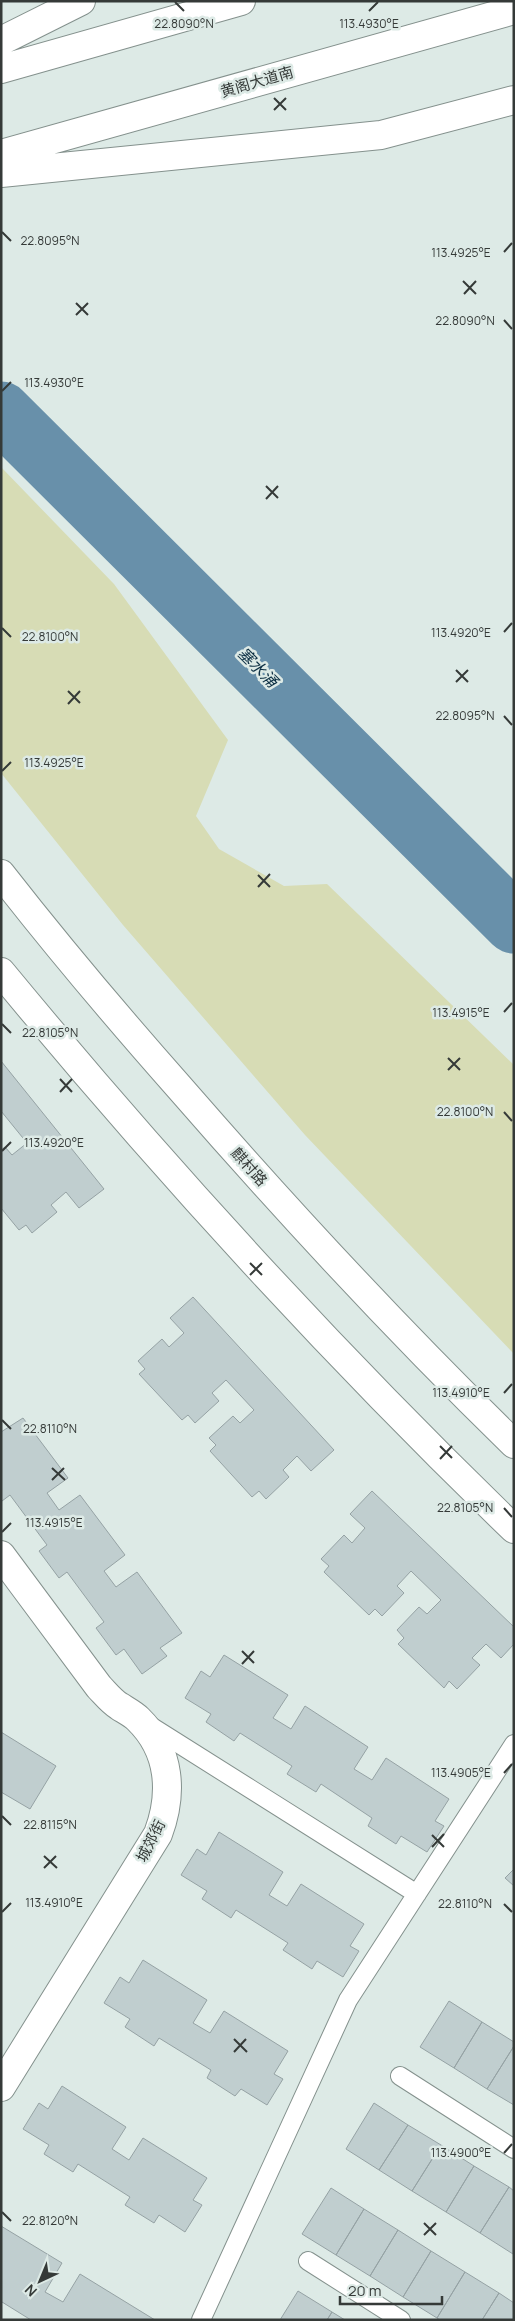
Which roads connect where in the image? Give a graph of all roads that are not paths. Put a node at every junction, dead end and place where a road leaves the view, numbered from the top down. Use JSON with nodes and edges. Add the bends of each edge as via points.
{"nodes":[{"id":1,"x":82,"y":1,"type":"edge"},
{"id":2,"x":241,"y":1,"type":"edge"},
{"id":3,"x":514,"y":10,"type":"edge"},
{"id":4,"x":1,"y":41,"type":"edge"},
{"id":5,"x":1,"y":69,"type":"edge"},
{"id":6,"x":514,"y":100,"type":"edge"},
{"id":7,"x":1,"y":154,"type":"edge"},
{"id":8,"x":1,"y":174,"type":"edge"},
{"id":9,"x":1,"y":874,"type":"edge"},
{"id":10,"x":1,"y":972,"type":"edge"},
{"id":11,"x":514,"y":1444,"type":"edge"},
{"id":12,"x":514,"y":1529,"type":"edge"},
{"id":13,"x":1,"y":1555,"type":"edge"},
{"id":14,"x":138,"y":1718,"type":"junction"},
{"id":15,"x":514,"y":1744,"type":"edge"},
{"id":16,"x":417,"y":1894,"type":"junction"},
{"id":17,"x":400,"y":2076,"type":"dead end"},
{"id":18,"x":1,"y":2087,"type":"edge"},
{"id":19,"x":514,"y":2148,"type":"edge"},
{"id":20,"x":308,"y":2260,"type":"dead end"},
{"id":21,"x":202,"y":2320,"type":"edge"},
{"id":22,"x":401,"y":2320,"type":"edge"}],
"edges":[{"from":1,"to":4,"type":"street"},
{"from":2,"to":5,"type":"street"},
{"from":3,"to":7,"type":"street","name":"黄阁大道南"},
{"from":6,"to":8,"type":"street","via":[[381,135]]},
{"from":9,"to":11,"type":"street","name":"麒村路","via":[[237,1154],[358,1285]]},
{"from":10,"to":12,"type":"street","via":[[192,1195],[293,1305]]},
{"from":13,"to":14,"type":"street","name":"城郊街","via":[[99,1687],[117,1705]]},
{"from":14,"to":16,"type":"lane"},
{"from":14,"to":18,"type":"street","name":"城郊街","via":[[165,1765],[168,1800],[164,1818],[158,1834]]},
{"from":15,"to":16,"type":"lane"},
{"from":16,"to":21,"type":"lane","via":[[348,2000]]},
{"from":17,"to":19,"type":"lane"},
{"from":20,"to":22,"type":"lane"}]}
